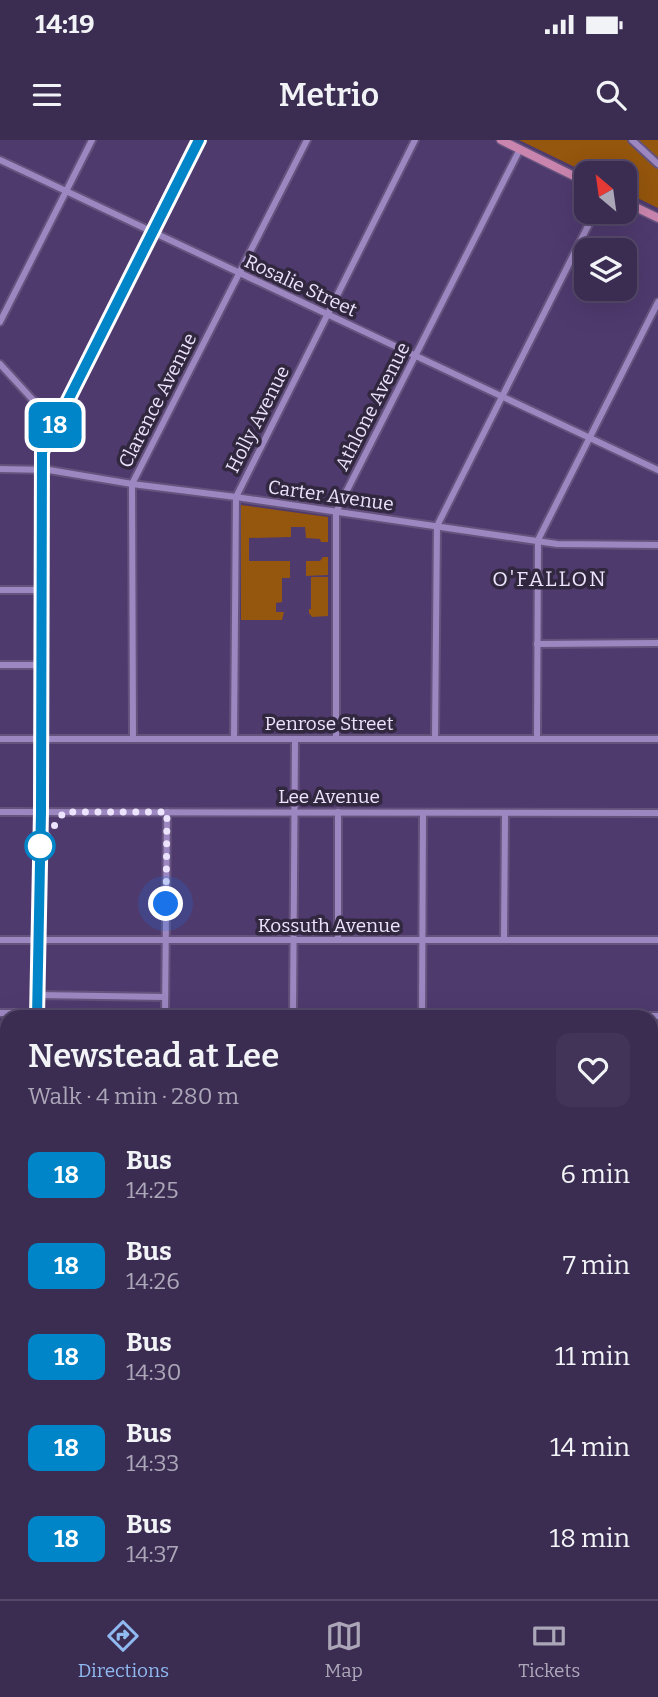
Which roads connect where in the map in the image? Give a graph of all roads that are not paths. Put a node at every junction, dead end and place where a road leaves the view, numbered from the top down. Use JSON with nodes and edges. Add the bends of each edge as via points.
{"nodes":[{"id":1,"x":92,"y":140,"type":"edge"},
{"id":2,"x":199,"y":140,"type":"edge"},
{"id":3,"x":307,"y":140,"type":"edge"},
{"id":4,"x":415,"y":140,"type":"edge"},
{"id":5,"x":501,"y":140,"type":"edge"},
{"id":6,"x":632,"y":140,"type":"edge"},
{"id":7,"x":520,"y":149,"type":"junction"},
{"id":8,"x":0,"y":160,"type":"edge"},
{"id":9,"x":658,"y":164,"type":"edge"},
{"id":10,"x":574,"y":176,"type":"edge"},
{"id":11,"x":66,"y":191,"type":"junction"},
{"id":12,"x":637,"y":208,"type":"edge"},
{"id":13,"x":658,"y":218,"type":"edge"},
{"id":14,"x":589,"y":224,"type":"edge"},
{"id":15,"x":152,"y":232,"type":"junction"},
{"id":16,"x":240,"y":273,"type":"junction"},
{"id":17,"x":658,"y":302,"type":"edge"},
{"id":18,"x":328,"y":314,"type":"junction"},
{"id":19,"x":0,"y":322,"type":"edge"},
{"id":20,"x":415,"y":355,"type":"junction"},
{"id":21,"x":0,"y":364,"type":"edge"},
{"id":22,"x":502,"y":397,"type":"junction"},
{"id":23,"x":60,"y":416,"type":"junction"},
{"id":24,"x":589,"y":438,"type":"junction"},
{"id":25,"x":0,"y":469,"type":"edge"},
{"id":26,"x":42,"y":470,"type":"junction"},
{"id":27,"x":658,"y":470,"type":"edge"},
{"id":28,"x":132,"y":484,"type":"junction"},
{"id":29,"x":236,"y":497,"type":"junction"},
{"id":30,"x":336,"y":512,"type":"junction"},
{"id":31,"x":437,"y":526,"type":"junction"},
{"id":32,"x":538,"y":540,"type":"junction"},
{"id":33,"x":658,"y":545,"type":"edge"},
{"id":34,"x":0,"y":590,"type":"edge"},
{"id":35,"x":42,"y":590,"type":"junction"},
{"id":36,"x":658,"y":643,"type":"edge"},
{"id":37,"x":537,"y":644,"type":"junction"},
{"id":38,"x":0,"y":665,"type":"edge"},
{"id":39,"x":41,"y":665,"type":"junction"},
{"id":40,"x":41,"y":738,"type":"junction"},
{"id":41,"x":234,"y":738,"type":"junction"},
{"id":42,"x":435,"y":738,"type":"junction"},
{"id":43,"x":0,"y":739,"type":"edge"},
{"id":44,"x":134,"y":739,"type":"junction"},
{"id":45,"x":295,"y":739,"type":"junction"},
{"id":46,"x":335,"y":739,"type":"junction"},
{"id":47,"x":537,"y":739,"type":"junction"},
{"id":48,"x":658,"y":739,"type":"edge"},
{"id":49,"x":0,"y":812,"type":"edge"},
{"id":50,"x":41,"y":812,"type":"junction"},
{"id":51,"x":167,"y":812,"type":"junction"},
{"id":52,"x":294,"y":812,"type":"junction"},
{"id":53,"x":338,"y":812,"type":"junction"},
{"id":54,"x":424,"y":813,"type":"junction"},
{"id":55,"x":505,"y":813,"type":"junction"},
{"id":56,"x":658,"y":813,"type":"edge"},
{"id":57,"x":0,"y":940,"type":"edge"},
{"id":58,"x":165,"y":940,"type":"junction"},
{"id":59,"x":294,"y":940,"type":"junction"},
{"id":60,"x":338,"y":940,"type":"junction"},
{"id":61,"x":504,"y":940,"type":"junction"},
{"id":62,"x":658,"y":940,"type":"edge"},
{"id":63,"x":38,"y":941,"type":"junction"},
{"id":64,"x":423,"y":941,"type":"junction"},
{"id":65,"x":37,"y":995,"type":"junction"},
{"id":66,"x":165,"y":997,"type":"junction"},
{"id":67,"x":37,"y":1010,"type":"edge"},
{"id":68,"x":165,"y":1010,"type":"edge"},
{"id":69,"x":293,"y":1010,"type":"edge"},
{"id":70,"x":422,"y":1010,"type":"edge"}],
"edges":[{"from":1,"to":11,"type":"street"},
{"from":2,"to":15,"type":"street"},
{"from":3,"to":16,"type":"street","name":"Clarence Avenue"},
{"from":4,"to":18,"type":"street","name":"Holly Avenue"},
{"from":5,"to":7,"type":"main road"},
{"from":6,"to":9,"type":"street"},
{"from":7,"to":10,"type":"main road"},
{"from":7,"to":20,"type":"street","name":"Athlone Avenue"},
{"from":8,"to":11,"type":"street","name":"Rosalie Street"},
{"from":11,"to":15,"type":"street","name":"Rosalie Street"},
{"from":11,"to":19,"type":"street"},
{"from":12,"to":13,"type":"main road"},
{"from":14,"to":22,"type":"street"},
{"from":15,"to":16,"type":"street","name":"Rosalie Street"},
{"from":15,"to":23,"type":"street"},
{"from":16,"to":18,"type":"street","name":"Rosalie Street"},
{"from":16,"to":28,"type":"street","name":"Clarence Avenue"},
{"from":17,"to":24,"type":"street"},
{"from":18,"to":20,"type":"street","name":"Rosalie Street"},
{"from":18,"to":29,"type":"street","name":"Holly Avenue"},
{"from":20,"to":22,"type":"street","name":"Rosalie Street"},
{"from":20,"to":30,"type":"street","name":"Athlone Avenue"},
{"from":21,"to":23,"type":"street","via":[[33,400]]},
{"from":22,"to":24,"type":"street","name":"Rosalie Street"},
{"from":22,"to":31,"type":"street"},
{"from":23,"to":26,"type":"street","via":[[43,449]]},
{"from":24,"to":27,"type":"street","name":"Rosalie Street"},
{"from":24,"to":32,"type":"street"},
{"from":25,"to":26,"type":"street","name":"Carter Avenue"},
{"from":26,"to":28,"type":"street","name":"Carter Avenue"},
{"from":26,"to":35,"type":"street"},
{"from":28,"to":29,"type":"street","name":"Carter Avenue"},
{"from":28,"to":44,"type":"street","name":"Clarence Avenue"},
{"from":29,"to":30,"type":"street","name":"Carter Avenue"},
{"from":29,"to":41,"type":"street","name":"Holly Avenue"},
{"from":30,"to":31,"type":"street","name":"Carter Avenue"},
{"from":30,"to":46,"type":"street","name":"Athlone Avenue"},
{"from":31,"to":32,"type":"street","name":"Carter Avenue"},
{"from":31,"to":42,"type":"street"},
{"from":32,"to":33,"type":"street","name":"Carter Avenue"},
{"from":32,"to":37,"type":"street"},
{"from":34,"to":35,"type":"street"},
{"from":35,"to":39,"type":"street"},
{"from":36,"to":37,"type":"street"},
{"from":37,"to":47,"type":"street"},
{"from":38,"to":39,"type":"street"},
{"from":39,"to":40,"type":"street"},
{"from":40,"to":43,"type":"street","name":"Penrose Street"},
{"from":40,"to":44,"type":"street","name":"Penrose Street"},
{"from":40,"to":50,"type":"street"},
{"from":41,"to":44,"type":"street","name":"Penrose Street"},
{"from":41,"to":45,"type":"street","name":"Penrose Street"},
{"from":42,"to":46,"type":"street","name":"Penrose Street"},
{"from":42,"to":47,"type":"street","name":"Penrose Street"},
{"from":45,"to":46,"type":"street","name":"Penrose Street"},
{"from":45,"to":52,"type":"street"},
{"from":47,"to":48,"type":"street","name":"Penrose Street"},
{"from":49,"to":50,"type":"street","name":"Lee Avenue"},
{"from":50,"to":51,"type":"street","name":"Lee Avenue"},
{"from":50,"to":63,"type":"street"},
{"from":51,"to":52,"type":"street","name":"Lee Avenue"},
{"from":51,"to":58,"type":"street"},
{"from":52,"to":53,"type":"street","name":"Lee Avenue"},
{"from":52,"to":59,"type":"street"},
{"from":53,"to":54,"type":"street","name":"Lee Avenue"},
{"from":53,"to":60,"type":"street"},
{"from":54,"to":55,"type":"street","name":"Lee Avenue"},
{"from":54,"to":64,"type":"street"},
{"from":55,"to":56,"type":"street","name":"Lee Avenue"},
{"from":55,"to":61,"type":"street"},
{"from":57,"to":63,"type":"street","name":"Kossuth Avenue"},
{"from":58,"to":59,"type":"street","name":"Kossuth Avenue"},
{"from":58,"to":63,"type":"street","name":"Kossuth Avenue"},
{"from":58,"to":66,"type":"street"},
{"from":59,"to":60,"type":"street","name":"Kossuth Avenue"},
{"from":59,"to":69,"type":"street"},
{"from":60,"to":64,"type":"street","name":"Kossuth Avenue"},
{"from":61,"to":62,"type":"street","name":"Kossuth Avenue"},
{"from":61,"to":64,"type":"street","name":"Kossuth Avenue"},
{"from":63,"to":65,"type":"street"},
{"from":64,"to":70,"type":"street"},
{"from":65,"to":66,"type":"street"},
{"from":65,"to":67,"type":"street"},
{"from":66,"to":68,"type":"street"}]}
